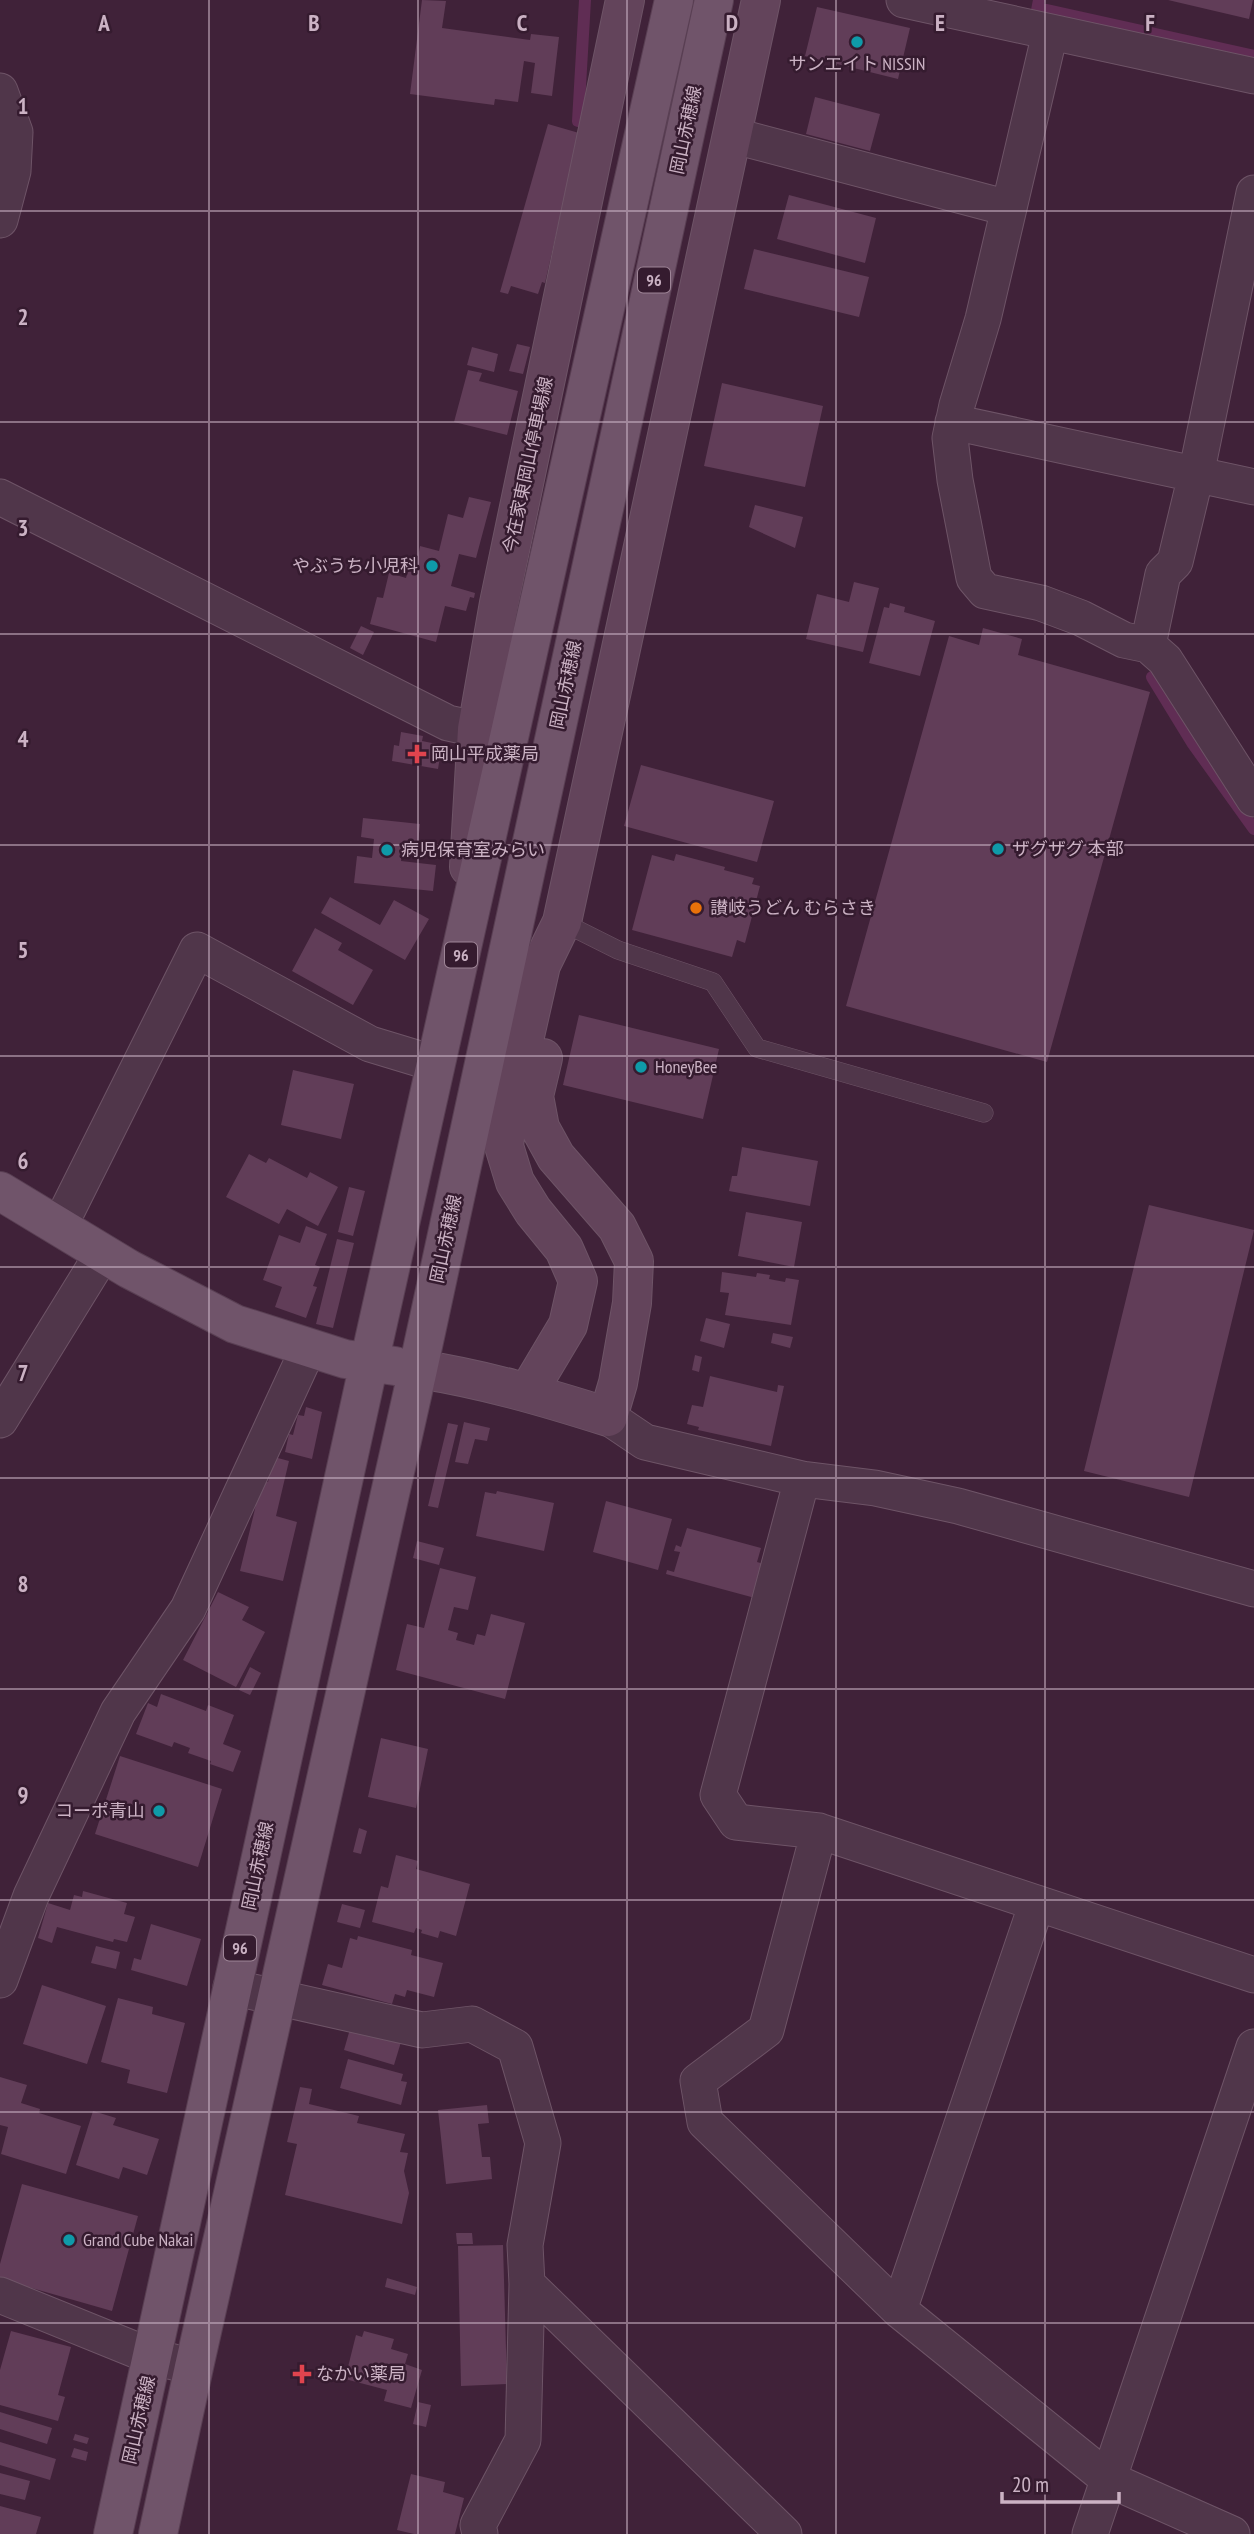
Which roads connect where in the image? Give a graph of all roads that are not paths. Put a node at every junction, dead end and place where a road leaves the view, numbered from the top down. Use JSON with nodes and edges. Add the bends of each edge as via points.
{"nodes":[{"id":1,"x":625,"y":0,"type":"edge"},
{"id":2,"x":674,"y":0,"type":"edge"},
{"id":3,"x":715,"y":0,"type":"edge"},
{"id":4,"x":761,"y":0,"type":"edge"},
{"id":5,"x":904,"y":0,"type":"edge"},
{"id":6,"x":1039,"y":31,"type":"junction"},
{"id":7,"x":1254,"y":76,"type":"edge"},
{"id":8,"x":0,"y":91,"type":"edge"},
{"id":9,"x":732,"y":135,"type":"junction"},
{"id":10,"x":1254,"y":193,"type":"edge"},
{"id":11,"x":998,"y":205,"type":"junction"},
{"id":12,"x":0,"y":220,"type":"edge"},
{"id":13,"x":953,"y":422,"type":"junction"},
{"id":14,"x":1196,"y":475,"type":"junction"},
{"id":15,"x":1254,"y":487,"type":"edge"},
{"id":16,"x":0,"y":497,"type":"edge"},
{"id":17,"x":1147,"y":645,"type":"junction"},
{"id":18,"x":493,"y":733,"type":"junction"},
{"id":19,"x":1254,"y":799,"type":"edge"},
{"id":20,"x":562,"y":922,"type":"junction"},
{"id":21,"x":436,"y":1064,"type":"junction"},
{"id":22,"x":984,"y":1113,"type":"dead end"},
{"id":23,"x":0,"y":1191,"type":"edge"},
{"id":24,"x":59,"y":1227,"type":"junction"},
{"id":25,"x":103,"y":1253,"type":"junction"},
{"id":26,"x":308,"y":1349,"type":"junction"},
{"id":27,"x":369,"y":1363,"type":"junction"},
{"id":28,"x":418,"y":1369,"type":"junction"},
{"id":29,"x":528,"y":1392,"type":"junction"},
{"id":30,"x":608,"y":1417,"type":"junction"},
{"id":31,"x":0,"y":1420,"type":"edge"},
{"id":32,"x":802,"y":1479,"type":"junction"},
{"id":33,"x":1254,"y":1590,"type":"edge"},
{"id":34,"x":819,"y":1831,"type":"junction"},
{"id":35,"x":1037,"y":1903,"type":"junction"},
{"id":36,"x":1254,"y":1975,"type":"edge"},
{"id":37,"x":0,"y":1980,"type":"edge"},
{"id":38,"x":232,"y":1987,"type":"junction"},
{"id":39,"x":276,"y":1998,"type":"junction"},
{"id":40,"x":1254,"y":2047,"type":"edge"},
{"id":41,"x":527,"y":2284,"type":"junction"},
{"id":42,"x":0,"y":2295,"type":"edge"},
{"id":43,"x":899,"y":2310,"type":"junction"},
{"id":44,"x":153,"y":2357,"type":"junction"},
{"id":45,"x":194,"y":2367,"type":"junction"},
{"id":46,"x":1108,"y":2479,"type":"junction"},
{"id":47,"x":113,"y":2534,"type":"edge"},
{"id":48,"x":158,"y":2534,"type":"edge"},
{"id":49,"x":480,"y":2534,"type":"edge"},
{"id":50,"x":784,"y":2534,"type":"edge"},
{"id":51,"x":1090,"y":2534,"type":"edge"},
{"id":52,"x":1232,"y":2534,"type":"edge"}],
"edges":[{"from":1,"to":18,"type":"street","name":"今在家東岡山停車場線","via":[[499,603]]},
{"from":2,"to":18,"type":"main road","name":"岡山赤穂線","number":"96"},
{"from":3,"to":28,"type":"main road","name":"岡山赤穂線","number":"96"},
{"from":4,"to":9,"type":"street"},
{"from":5,"to":6,"type":"street"},
{"from":6,"to":7,"type":"street"},
{"from":6,"to":11,"type":"street"},
{"from":8,"to":12,"type":"street","via":[[15,132],[13,171]]},
{"from":9,"to":11,"type":"street"},
{"from":9,"to":20,"type":"street"},
{"from":10,"to":14,"type":"street"},
{"from":11,"to":13,"type":"street","via":[[983,319]]},
{"from":13,"to":14,"type":"street"},
{"from":13,"to":17,"type":"street","via":[[950,438],[964,528],[975,578],[985,591],[1041,603]]},
{"from":14,"to":15,"type":"street"},
{"from":14,"to":17,"type":"street","via":[[1175,562],[1163,574]]},
{"from":16,"to":18,"type":"street","via":[[448,723]]},
{"from":17,"to":19,"type":"street","via":[[1165,660]]},
{"from":18,"to":21,"type":"main road","name":"岡山赤穂線","number":"96","via":[[466,935]]},
{"from":20,"to":22,"type":"lane","via":[[618,950],[713,982],[757,1048]]},
{"from":20,"to":29,"type":"street","via":[[541,965],[504,1146],[515,1182],[564,1249],[578,1281],[568,1325]]},
{"from":20,"to":30,"type":"street","via":[[566,969],[534,1097],[540,1128],[556,1157],[617,1227],[634,1261],[632,1303]]},
{"from":21,"to":24,"type":"street","via":[[370,1044],[197,950]]},
{"from":21,"to":27,"type":"main road","name":"岡山赤穂線","number":"96"},
{"from":23,"to":24,"type":"main road"},
{"from":24,"to":25,"type":"main road"},
{"from":25,"to":26,"type":"main road","via":[[235,1324]]},
{"from":25,"to":31,"type":"street"},
{"from":26,"to":27,"type":"main road"},
{"from":26,"to":37,"type":"street","via":[[188,1609],[118,1712],[31,1896]]},
{"from":27,"to":28,"type":"main road"},
{"from":27,"to":38,"type":"main road","name":"岡山赤穂線","number":"96"},
{"from":28,"to":29,"type":"street"},
{"from":28,"to":39,"type":"main road","name":"岡山赤穂線","number":"96"},
{"from":29,"to":30,"type":"street"},
{"from":30,"to":32,"type":"street","via":[[645,1442]]},
{"from":32,"to":33,"type":"street","via":[[958,1506]]},
{"from":32,"to":34,"type":"street","via":[[718,1795],[736,1822]]},
{"from":34,"to":35,"type":"street"},
{"from":34,"to":43,"type":"street","via":[[766,2030],[698,2081],[705,2122]]},
{"from":35,"to":36,"type":"street"},
{"from":35,"to":43,"type":"street"},
{"from":38,"to":39,"type":"street"},
{"from":38,"to":44,"type":"main road","name":"岡山赤穂線","number":"96"},
{"from":39,"to":41,"type":"street","via":[[422,2030],[472,2024],[515,2047],[543,2143],[525,2245]]},
{"from":39,"to":45,"type":"main road","name":"岡山赤穂線","number":"96"},
{"from":40,"to":46,"type":"street"},
{"from":41,"to":49,"type":"street","via":[[523,2440],[478,2525]]},
{"from":41,"to":50,"type":"street"},
{"from":42,"to":44,"type":"street"},
{"from":43,"to":46,"type":"street"},
{"from":44,"to":45,"type":"street"},
{"from":44,"to":47,"type":"main road","name":"岡山赤穂線","number":"96"},
{"from":45,"to":48,"type":"main road","name":"岡山赤穂線","number":"96"},
{"from":46,"to":51,"type":"street"},
{"from":46,"to":52,"type":"street"}]}
